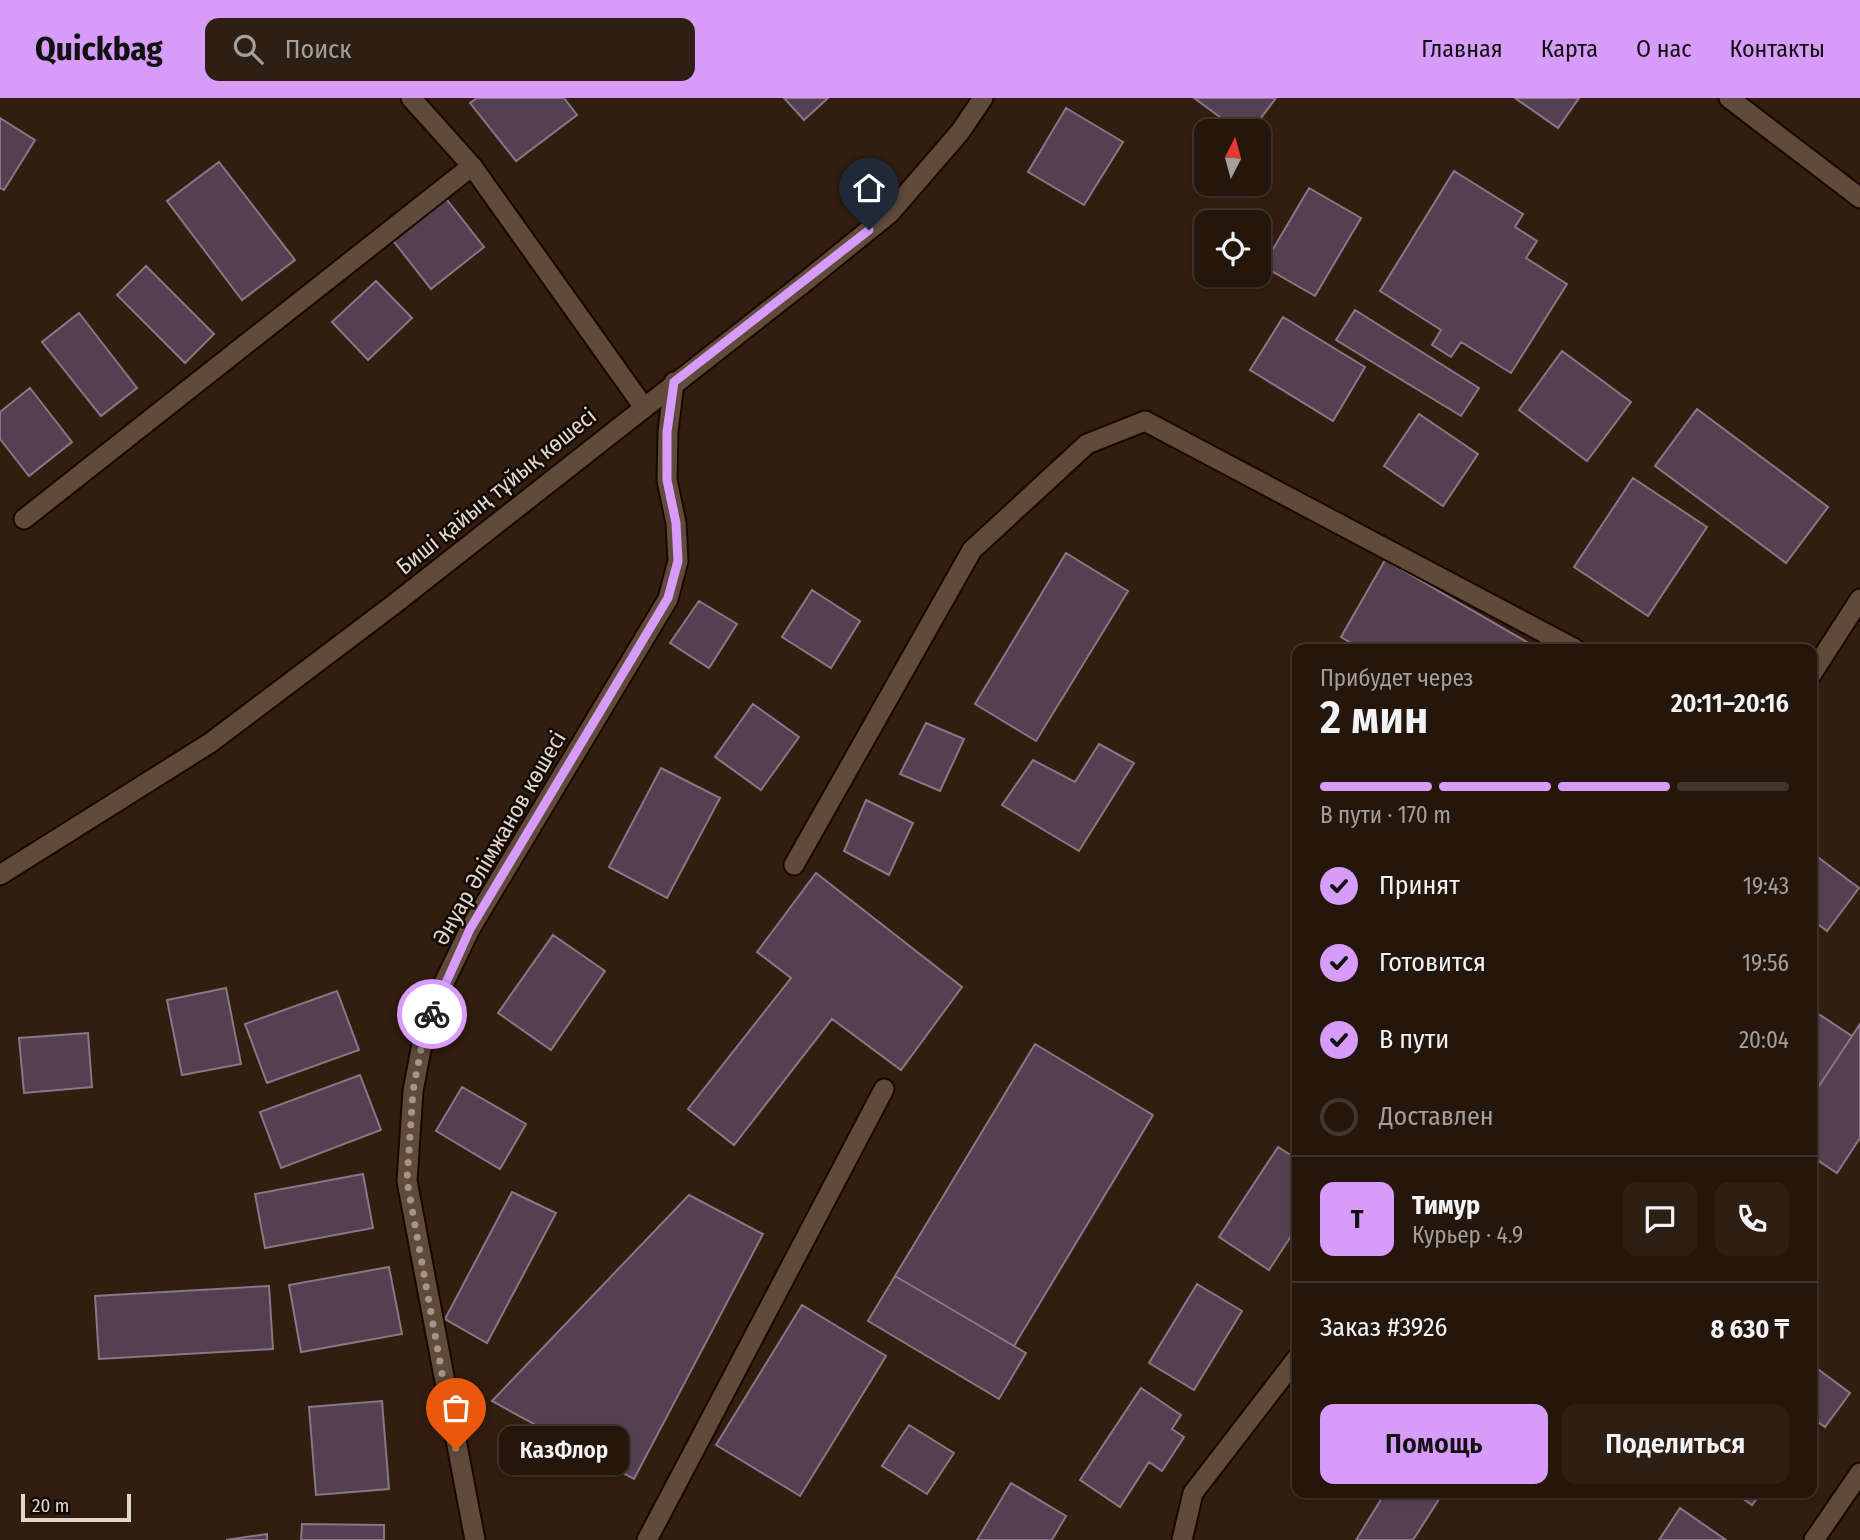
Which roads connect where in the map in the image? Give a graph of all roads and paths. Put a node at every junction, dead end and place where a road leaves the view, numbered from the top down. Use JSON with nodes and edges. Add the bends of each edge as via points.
{"nodes":[{"id":1,"x":411,"y":98,"type":"edge"},
{"id":2,"x":983,"y":98,"type":"edge"},
{"id":3,"x":1729,"y":98,"type":"edge"},
{"id":4,"x":472,"y":166,"type":"junction"},
{"id":5,"x":1860,"y":198,"type":"edge"},
{"id":6,"x":674,"y":382,"type":"junction"},
{"id":7,"x":643,"y":406,"type":"junction"},
{"id":8,"x":24,"y":519,"type":"dead end"},
{"id":9,"x":1860,"y":599,"type":"edge"},
{"id":10,"x":1566,"y":644,"type":"edge"},
{"id":11,"x":1817,"y":666,"type":"edge"},
{"id":12,"x":794,"y":865,"type":"dead end"},
{"id":13,"x":0,"y":875,"type":"edge"},
{"id":14,"x":884,"y":1089,"type":"dead end"},
{"id":15,"x":1292,"y":1364,"type":"edge"},
{"id":16,"x":1860,"y":1473,"type":"edge"},
{"id":17,"x":475,"y":1540,"type":"edge"},
{"id":18,"x":647,"y":1540,"type":"edge"},
{"id":19,"x":1182,"y":1540,"type":"edge"},
{"id":20,"x":1814,"y":1540,"type":"edge"}],
"edges":[{"from":1,"to":4,"type":"street"},
{"from":2,"to":6,"type":"street","name":"Биші қайың тұйық көшесі","via":[[890,213]]},
{"from":3,"to":5,"type":"street"},
{"from":4,"to":7,"type":"street"},
{"from":4,"to":8,"type":"street"},
{"from":6,"to":7,"type":"street","name":"Биші қайың тұйық көшесі"},
{"from":6,"to":17,"type":"street","name":"Әнуар Әлімжанов көшесі","via":[[667,480],[678,561],[668,598],[470,929],[423,1039],[413,1091],[407,1181]]},
{"from":7,"to":13,"type":"street","name":"Биші қайың тұйық көшесі","via":[[210,743]]},
{"from":9,"to":11,"type":"street"},
{"from":10,"to":12,"type":"street","via":[[1145,421],[1087,444],[972,550]]},
{"from":14,"to":18,"type":"street"},
{"from":15,"to":19,"type":"street","via":[[1193,1493]]},
{"from":16,"to":20,"type":"street"}]}
